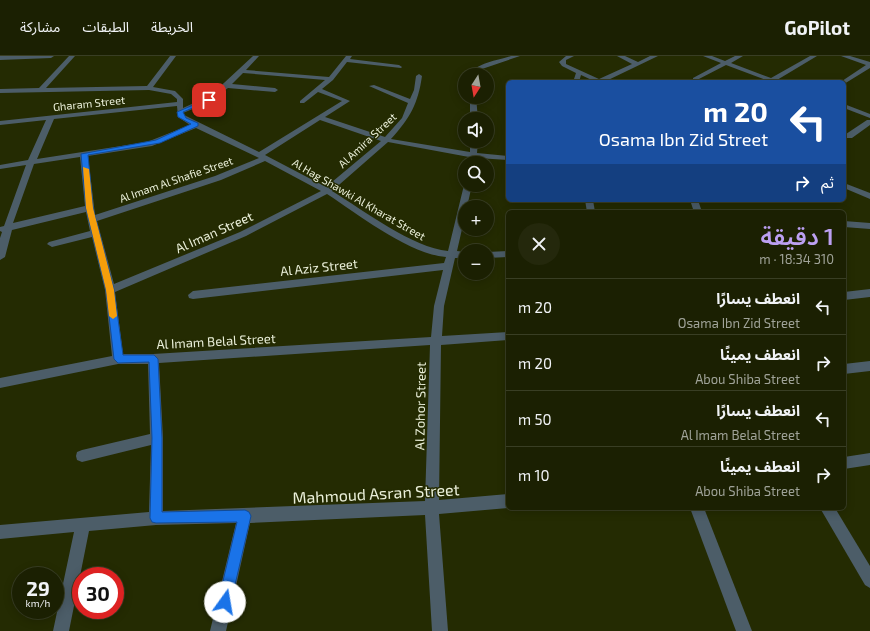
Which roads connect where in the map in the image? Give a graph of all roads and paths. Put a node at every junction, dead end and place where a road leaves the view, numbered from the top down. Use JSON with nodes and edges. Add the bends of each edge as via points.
{"nodes":[{"id":1,"x":51,"y":56,"type":"edge"},
{"id":2,"x":72,"y":56,"type":"edge"},
{"id":3,"x":173,"y":56,"type":"edge"},
{"id":4,"x":256,"y":56,"type":"edge"},
{"id":5,"x":517,"y":56,"type":"edge"},
{"id":6,"x":571,"y":56,"type":"edge"},
{"id":7,"x":620,"y":56,"type":"edge"},
{"id":8,"x":655,"y":56,"type":"edge"},
{"id":9,"x":706,"y":56,"type":"edge"},
{"id":10,"x":740,"y":56,"type":"edge"},
{"id":11,"x":814,"y":56,"type":"edge"},
{"id":12,"x":844,"y":56,"type":"edge"},
{"id":13,"x":0,"y":58,"type":"edge"},
{"id":14,"x":348,"y":58,"type":"edge"},
{"id":15,"x":726,"y":63,"type":"junction"},
{"id":16,"x":638,"y":64,"type":"junction"},
{"id":17,"x":870,"y":65,"type":"edge"},
{"id":18,"x":399,"y":67,"type":"dead end"},
{"id":19,"x":482,"y":68,"type":"edge"},
{"id":20,"x":241,"y":71,"type":"junction"},
{"id":21,"x":579,"y":72,"type":"junction"},
{"id":22,"x":419,"y":76,"type":"dead end"},
{"id":23,"x":330,"y":79,"type":"junction"},
{"id":24,"x":695,"y":79,"type":"dead end"},
{"id":25,"x":577,"y":80,"type":"edge"},
{"id":26,"x":596,"y":80,"type":"edge"},
{"id":27,"x":604,"y":80,"type":"edge"},
{"id":28,"x":769,"y":80,"type":"edge"},
{"id":29,"x":774,"y":80,"type":"edge"},
{"id":30,"x":846,"y":81,"type":"edge"},
{"id":31,"x":227,"y":86,"type":"junction"},
{"id":32,"x":372,"y":86,"type":"dead end"},
{"id":33,"x":149,"y":88,"type":"junction"},
{"id":34,"x":42,"y":89,"type":"junction"},
{"id":35,"x":275,"y":90,"type":"dead end"},
{"id":36,"x":318,"y":90,"type":"junction"},
{"id":37,"x":1,"y":92,"type":"edge"},
{"id":38,"x":302,"y":102,"type":"dead end"},
{"id":39,"x":413,"y":102,"type":"junction"},
{"id":40,"x":846,"y":107,"type":"edge"},
{"id":41,"x":180,"y":108,"type":"junction"},
{"id":42,"x":870,"y":116,"type":"edge"},
{"id":43,"x":51,"y":118,"type":"junction"},
{"id":44,"x":320,"y":118,"type":"junction"},
{"id":45,"x":870,"y":122,"type":"edge"},
{"id":46,"x":0,"y":123,"type":"edge"},
{"id":47,"x":196,"y":124,"type":"junction"},
{"id":48,"x":849,"y":136,"type":"dead end"},
{"id":49,"x":386,"y":140,"type":"junction"},
{"id":50,"x":134,"y":146,"type":"junction"},
{"id":51,"x":84,"y":154,"type":"junction"},
{"id":52,"x":262,"y":156,"type":"junction"},
{"id":53,"x":460,"y":156,"type":"edge"},
{"id":54,"x":136,"y":157,"type":"dead end"},
{"id":55,"x":494,"y":158,"type":"edge"},
{"id":56,"x":506,"y":158,"type":"edge"},
{"id":57,"x":30,"y":162,"type":"junction"},
{"id":58,"x":0,"y":167,"type":"edge"},
{"id":59,"x":846,"y":186,"type":"edge"},
{"id":60,"x":327,"y":191,"type":"junction"},
{"id":61,"x":466,"y":192,"type":"edge"},
{"id":62,"x":870,"y":196,"type":"edge"},
{"id":63,"x":89,"y":208,"type":"junction"},
{"id":64,"x":93,"y":219,"type":"junction"},
{"id":65,"x":846,"y":224,"type":"edge"},
{"id":66,"x":870,"y":226,"type":"edge"},
{"id":67,"x":3,"y":228,"type":"edge"},
{"id":68,"x":95,"y":233,"type":"junction"},
{"id":69,"x":52,"y":244,"type":"dead end"},
{"id":70,"x":506,"y":254,"type":"edge"},
{"id":71,"x":494,"y":255,"type":"edge"},
{"id":72,"x":0,"y":256,"type":"edge"},
{"id":73,"x":458,"y":257,"type":"edge"},
{"id":74,"x":450,"y":260,"type":"junction"},
{"id":75,"x":110,"y":290,"type":"junction"},
{"id":76,"x":870,"y":293,"type":"edge"},
{"id":77,"x":193,"y":295,"type":"dead end"},
{"id":78,"x":846,"y":296,"type":"edge"},
{"id":79,"x":506,"y":336,"type":"edge"},
{"id":80,"x":436,"y":341,"type":"junction"},
{"id":81,"x":118,"y":359,"type":"junction"},
{"id":82,"x":154,"y":359,"type":"junction"},
{"id":83,"x":870,"y":366,"type":"edge"},
{"id":84,"x":846,"y":369,"type":"edge"},
{"id":85,"x":0,"y":383,"type":"edge"},
{"id":86,"x":157,"y":438,"type":"junction"},
{"id":87,"x":82,"y":456,"type":"dead end"},
{"id":88,"x":870,"y":459,"type":"edge"},
{"id":89,"x":846,"y":463,"type":"edge"},
{"id":90,"x":506,"y":501,"type":"edge"},
{"id":91,"x":432,"y":508,"type":"junction"},
{"id":92,"x":698,"y":510,"type":"edge"},
{"id":93,"x":828,"y":510,"type":"edge"},
{"id":94,"x":245,"y":516,"type":"junction"},
{"id":95,"x":156,"y":518,"type":"junction"},
{"id":96,"x":83,"y":524,"type":"junction"},
{"id":97,"x":0,"y":532,"type":"edge"},
{"id":98,"x":870,"y":580,"type":"edge"},
{"id":99,"x":61,"y":631,"type":"edge"},
{"id":100,"x":218,"y":631,"type":"edge"},
{"id":101,"x":440,"y":631,"type":"edge"},
{"id":102,"x":744,"y":631,"type":"edge"}],
"edges":[{"from":1,"to":13,"type":"street"},
{"from":2,"to":34,"type":"street"},
{"from":3,"to":33,"type":"street"},
{"from":4,"to":20,"type":"street","name":"Gharam Street"},
{"from":5,"to":19,"type":"street"},
{"from":6,"to":21,"type":"street","via":[[562,62]]},
{"from":7,"to":16,"type":"street"},
{"from":8,"to":16,"type":"street"},
{"from":9,"to":15,"type":"street"},
{"from":10,"to":15,"type":"street"},
{"from":11,"to":29,"type":"street"},
{"from":12,"to":17,"type":"street"},
{"from":14,"to":18,"type":"street"},
{"from":14,"to":23,"type":"street"},
{"from":15,"to":24,"type":"street"},
{"from":15,"to":28,"type":"street"},
{"from":16,"to":27,"type":"street"},
{"from":17,"to":30,"type":"street"},
{"from":20,"to":23,"type":"street"},
{"from":20,"to":31,"type":"street","name":"Gharam Street"},
{"from":21,"to":25,"type":"street"},
{"from":21,"to":26,"type":"street"},
{"from":22,"to":39,"type":"street","name":"Al Amira Street"},
{"from":23,"to":36,"type":"street"},
{"from":31,"to":35,"type":"street"},
{"from":31,"to":41,"type":"street","name":"Gharam Street","via":[[209,100]]},
{"from":32,"to":39,"type":"street"},
{"from":33,"to":34,"type":"street","name":"Al Hag Shawki Al Kharat Street"},
{"from":33,"to":41,"type":"street","name":"Al Hag Shawki Al Kharat Street","via":[[173,92],[180,99]]},
{"from":34,"to":37,"type":"street","name":"Al Hag Shawki Al Kharat Street"},
{"from":36,"to":38,"type":"street"},
{"from":36,"to":44,"type":"street","name":"Al Imam Al Shafie Street","via":[[347,100]]},
{"from":39,"to":49,"type":"street","name":"Al Amira Street","via":[[405,119]]},
{"from":40,"to":42,"type":"street"},
{"from":41,"to":43,"type":"street","name":"Gharam Street"},
{"from":41,"to":47,"type":"street","name":"Al Hag Shawki Al Kharat Street","via":[[180,116]]},
{"from":43,"to":46,"type":"street","name":"Gharam Street"},
{"from":43,"to":57,"type":"street"},
{"from":44,"to":49,"type":"street"},
{"from":44,"to":52,"type":"street","name":"Al Imam Al Shafie Street"},
{"from":45,"to":48,"type":"street"},
{"from":47,"to":50,"type":"street","via":[[158,141]]},
{"from":47,"to":52,"type":"street","name":"Al Hag Shawki Al Kharat Street"},
{"from":49,"to":53,"type":"street"},
{"from":49,"to":60,"type":"street","name":"Al Amira Street"},
{"from":50,"to":51,"type":"street"},
{"from":50,"to":54,"type":"street"},
{"from":51,"to":57,"type":"street"},
{"from":51,"to":63,"type":"street"},
{"from":52,"to":60,"type":"street","name":"Al Hag Shawki Al Kharat Street"},
{"from":52,"to":64,"type":"street","name":"Al Imam Al Shafie Street","via":[[218,178]]},
{"from":55,"to":56,"type":"street"},
{"from":57,"to":58,"type":"street"},
{"from":57,"to":67,"type":"street"},
{"from":59,"to":62,"type":"street"},
{"from":60,"to":74,"type":"street","name":"Al Hag Shawki Al Kharat Street","via":[[414,246]]},
{"from":60,"to":75,"type":"street","name":"Al Iman Street","via":[[243,234]]},
{"from":61,"to":74,"type":"street","name":"Al Zohor Street"},
{"from":63,"to":64,"type":"street"},
{"from":63,"to":67,"type":"street"},
{"from":64,"to":68,"type":"street"},
{"from":65,"to":66,"type":"street"},
{"from":67,"to":72,"type":"street"},
{"from":68,"to":69,"type":"street"},
{"from":68,"to":75,"type":"street"},
{"from":70,"to":71,"type":"street"},
{"from":73,"to":74,"type":"street"},
{"from":74,"to":77,"type":"street","name":"Al Aziz Street"},
{"from":74,"to":80,"type":"street","name":"Al Zohor Street","via":[[439,306]]},
{"from":75,"to":81,"type":"street"},
{"from":76,"to":78,"type":"street"},
{"from":79,"to":80,"type":"street","name":"Al Imam Belal Street"},
{"from":80,"to":82,"type":"street","name":"Al Imam Belal Street"},
{"from":80,"to":91,"type":"street","name":"Al Zohor Street"},
{"from":81,"to":82,"type":"street","name":"Al Imam Belal Street"},
{"from":81,"to":85,"type":"street","name":"Al Imam Belal Street"},
{"from":82,"to":86,"type":"street"},
{"from":83,"to":84,"type":"street"},
{"from":86,"to":87,"type":"street"},
{"from":86,"to":95,"type":"street"},
{"from":88,"to":89,"type":"street"},
{"from":90,"to":91,"type":"street","name":"Mahmoud Asran Street"},
{"from":91,"to":94,"type":"street","name":"Mahmoud Asran Street"},
{"from":91,"to":101,"type":"street","name":"Al Zohor Street"},
{"from":92,"to":102,"type":"street"},
{"from":93,"to":98,"type":"street"},
{"from":94,"to":95,"type":"street","name":"Mahmoud Asran Street"},
{"from":94,"to":100,"type":"street"},
{"from":95,"to":96,"type":"street","name":"Mahmoud Asran Street"},
{"from":96,"to":97,"type":"street","name":"Mahmoud Asran Street"},
{"from":96,"to":99,"type":"street"}]}
